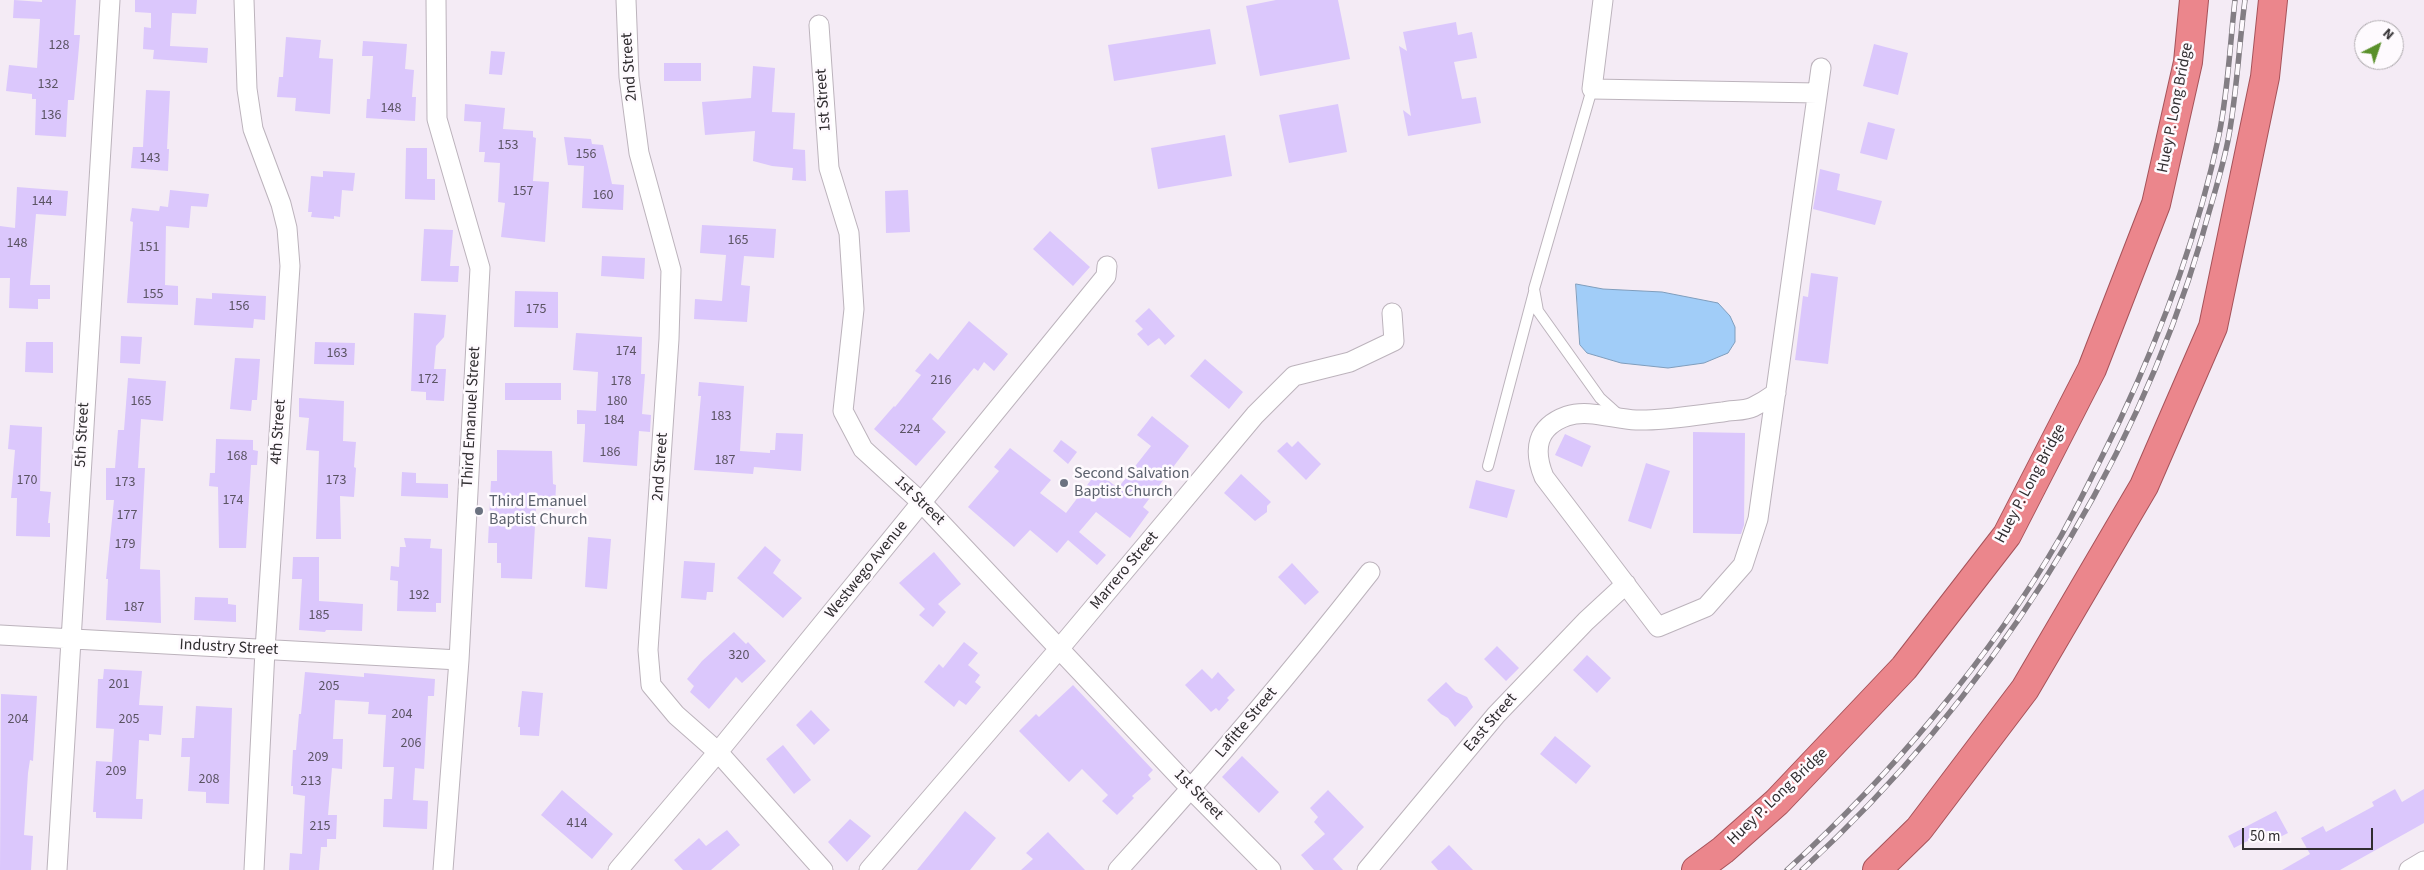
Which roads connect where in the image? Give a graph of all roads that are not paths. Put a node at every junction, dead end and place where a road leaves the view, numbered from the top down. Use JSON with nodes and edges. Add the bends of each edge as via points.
{"nodes":[{"id":1,"x":110,"y":0,"type":"edge"},
{"id":2,"x":244,"y":0,"type":"edge"},
{"id":3,"x":436,"y":0,"type":"edge"},
{"id":4,"x":626,"y":0,"type":"edge"},
{"id":5,"x":1603,"y":0,"type":"edge"},
{"id":6,"x":2194,"y":0,"type":"edge"},
{"id":7,"x":2273,"y":0,"type":"edge"},
{"id":8,"x":819,"y":25,"type":"dead end"},
{"id":9,"x":1821,"y":68,"type":"dead end"},
{"id":10,"x":1592,"y":89,"type":"junction"},
{"id":11,"x":1817,"y":93,"type":"junction"},
{"id":12,"x":1107,"y":266,"type":"dead end"},
{"id":13,"x":1534,"y":289,"type":"junction"},
{"id":14,"x":1392,"y":313,"type":"dead end"},
{"id":15,"x":1776,"y":393,"type":"junction"},
{"id":16,"x":1623,"y":418,"type":"junction"},
{"id":17,"x":1488,"y":466,"type":"dead end"},
{"id":18,"x":922,"y":503,"type":"junction"},
{"id":19,"x":1370,"y":572,"type":"dead end"},
{"id":20,"x":1626,"y":584,"type":"junction"},
{"id":21,"x":0,"y":635,"type":"edge"},
{"id":22,"x":71,"y":639,"type":"junction"},
{"id":23,"x":1060,"y":649,"type":"junction"},
{"id":24,"x":265,"y":650,"type":"junction"},
{"id":25,"x":458,"y":660,"type":"junction"},
{"id":26,"x":718,"y":752,"type":"junction"},
{"id":27,"x":1191,"y":789,"type":"junction"},
{"id":28,"x":2424,"y":861,"type":"edge"},
{"id":29,"x":57,"y":870,"type":"edge"},
{"id":30,"x":254,"y":870,"type":"edge"},
{"id":31,"x":443,"y":870,"type":"edge"},
{"id":32,"x":618,"y":870,"type":"edge"},
{"id":33,"x":823,"y":870,"type":"edge"},
{"id":34,"x":870,"y":870,"type":"edge"},
{"id":35,"x":1118,"y":870,"type":"edge"},
{"id":36,"x":1271,"y":870,"type":"edge"},
{"id":37,"x":1367,"y":870,"type":"edge"},
{"id":38,"x":1696,"y":870,"type":"edge"},
{"id":39,"x":1877,"y":870,"type":"edge"},
{"id":40,"x":2409,"y":870,"type":"edge"}],
"edges":[{"from":1,"to":22,"type":"street","name":"5th Street"},
{"from":2,"to":24,"type":"street","name":"4th Street","via":[[247,89],[253,130],[288,228],[290,266]]},
{"from":3,"to":25,"type":"street","name":"Third Emanuel Street","via":[[437,119],[480,268]]},
{"from":4,"to":26,"type":"street","name":"2nd Street","via":[[629,77],[639,153],[671,270],[670,339],[648,650],[651,685],[676,715]]},
{"from":5,"to":10,"type":"street"},
{"from":6,"to":38,"type":"highway","name":"Huey P. Long Bridge","via":[[2188,62],[2156,204],[2092,369],[2007,535],[1904,668],[1777,802]]},
{"from":7,"to":39,"type":"highway","via":[[2265,77],[2214,327],[2144,486],[2025,689],[1919,829]]},
{"from":8,"to":18,"type":"street","name":"1st Street","via":[[829,168],[849,233],[854,309],[843,411],[863,449]]},
{"from":9,"to":11,"type":"street"},
{"from":10,"to":11,"type":"street"},
{"from":10,"to":13,"type":"lane"},
{"from":11,"to":15,"type":"street"},
{"from":12,"to":18,"type":"street","name":"Westwego Avenue","via":[[1106,276]]},
{"from":13,"to":16,"type":"lane","via":[[1538,311],[1600,398]]},
{"from":13,"to":17,"type":"lane"},
{"from":14,"to":23,"type":"street","name":"Marrero Street","via":[[1394,341],[1350,362],[1294,376],[1268,402]]},
{"from":15,"to":16,"type":"street","via":[[1752,408],[1672,418]]},
{"from":15,"to":20,"type":"street","via":[[1758,518],[1743,565],[1706,608],[1658,628]]},
{"from":16,"to":20,"type":"street","via":[[1568,416],[1554,422],[1543,433],[1537,446],[1538,462],[1544,477]]},
{"from":18,"to":23,"type":"street","name":"1st Street"},
{"from":18,"to":26,"type":"street","name":"Westwego Avenue"},
{"from":19,"to":27,"type":"street","name":"Lafitte Street","via":[[1302,660]]},
{"from":20,"to":37,"type":"street","name":"East Street","via":[[1496,715]]},
{"from":21,"to":22,"type":"street","name":"Industry Street"},
{"from":22,"to":24,"type":"street","name":"Industry Street"},
{"from":22,"to":29,"type":"street","name":"5th Street"},
{"from":23,"to":27,"type":"street","name":"1st Street"},
{"from":23,"to":34,"type":"street","name":"Marrero Street"},
{"from":24,"to":25,"type":"street","name":"Industry Street"},
{"from":24,"to":30,"type":"street","name":"4th Street"},
{"from":25,"to":31,"type":"street","name":"Third Emanuel Street"},
{"from":26,"to":32,"type":"street","name":"Westwego Avenue"},
{"from":26,"to":33,"type":"street","name":"2nd Street"},
{"from":27,"to":35,"type":"street","name":"Lafitte Street"},
{"from":27,"to":36,"type":"street","name":"1st Street"},
{"from":28,"to":40,"type":"street"}]}
